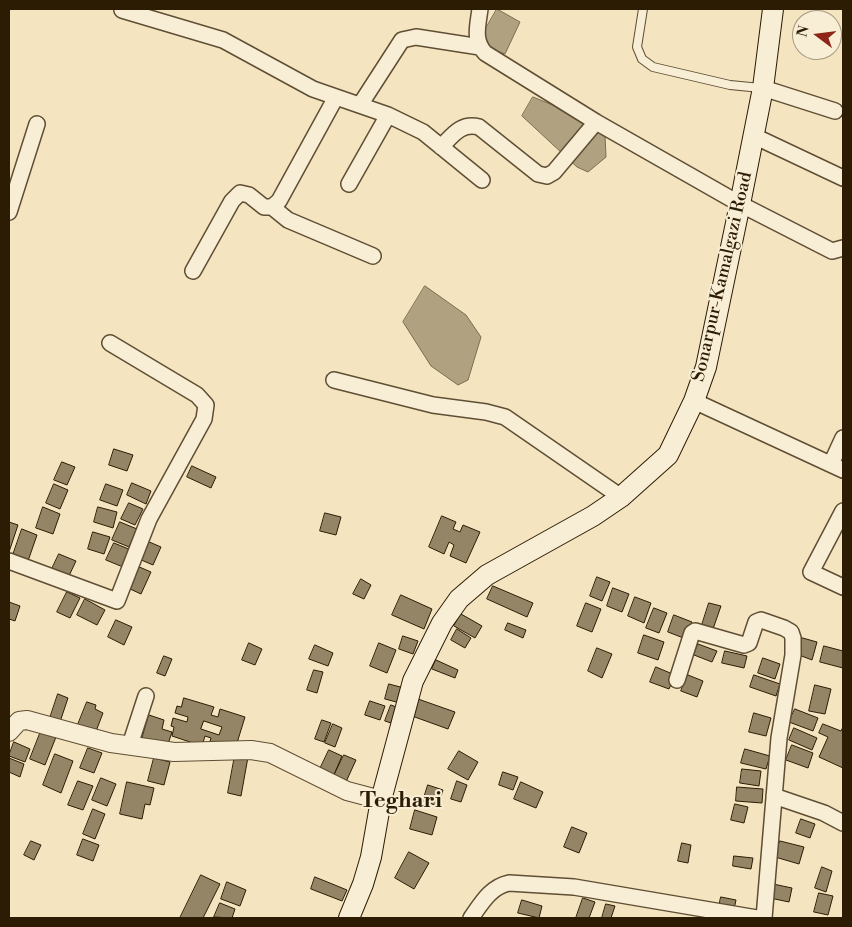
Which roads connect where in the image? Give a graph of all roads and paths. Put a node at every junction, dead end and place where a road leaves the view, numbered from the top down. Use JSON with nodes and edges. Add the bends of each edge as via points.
{"nodes":[{"id":1,"x":480,"y":9,"type":"edge"},
{"id":2,"x":642,"y":9,"type":"edge"},
{"id":3,"x":773,"y":9,"type":"edge"},
{"id":4,"x":122,"y":10,"type":"dead end"},
{"id":5,"x":480,"y":47,"type":"junction"},
{"id":6,"x":763,"y":88,"type":"junction"},
{"id":7,"x":336,"y":97,"type":"junction"},
{"id":8,"x":360,"y":105,"type":"junction"},
{"id":9,"x":835,"y":111,"type":"dead end"},
{"id":10,"x":388,"y":115,"type":"junction"},
{"id":11,"x":596,"y":122,"type":"junction"},
{"id":12,"x":37,"y":124,"type":"dead end"},
{"id":13,"x":754,"y":136,"type":"junction"},
{"id":14,"x":441,"y":147,"type":"junction"},
{"id":15,"x":843,"y":178,"type":"edge"},
{"id":16,"x":482,"y":180,"type":"dead end"},
{"id":17,"x":349,"y":184,"type":"dead end"},
{"id":18,"x":740,"y":204,"type":"junction"},
{"id":19,"x":272,"y":207,"type":"junction"},
{"id":20,"x":9,"y":212,"type":"edge"},
{"id":21,"x":843,"y":248,"type":"edge"},
{"id":22,"x":373,"y":256,"type":"dead end"},
{"id":23,"x":193,"y":271,"type":"dead end"},
{"id":24,"x":110,"y":343,"type":"dead end"},
{"id":25,"x":334,"y":380,"type":"dead end"},
{"id":26,"x":694,"y":401,"type":"junction"},
{"id":27,"x":843,"y":438,"type":"edge"},
{"id":28,"x":837,"y":467,"type":"edge"},
{"id":29,"x":621,"y":497,"type":"junction"},
{"id":30,"x":843,"y":511,"type":"edge"},
{"id":31,"x":9,"y":560,"type":"edge"},
{"id":32,"x":843,"y":587,"type":"edge"},
{"id":33,"x":677,"y":680,"type":"dead end"},
{"id":34,"x":146,"y":696,"type":"dead end"},
{"id":35,"x":9,"y":732,"type":"edge"},
{"id":36,"x":130,"y":745,"type":"junction"},
{"id":37,"x":774,"y":796,"type":"junction"},
{"id":38,"x":381,"y":800,"type":"junction"},
{"id":39,"x":843,"y":823,"type":"edge"},
{"id":40,"x":348,"y":918,"type":"edge"},
{"id":41,"x":471,"y":918,"type":"edge"},
{"id":42,"x":758,"y":918,"type":"edge"},
{"id":43,"x":764,"y":918,"type":"edge"}],
"edges":[{"from":1,"to":5,"type":"street","via":[[477,36]]},
{"from":2,"to":6,"type":"lane","via":[[637,47],[642,59],[653,67],[730,85]]},
{"from":3,"to":6,"type":"main road","name":"Sonarpur-Kamalgazi Road"},
{"from":4,"to":7,"type":"street","via":[[223,40],[291,79]]},
{"from":5,"to":8,"type":"street","via":[[416,37],[402,40]]},
{"from":5,"to":11,"type":"street"},
{"from":6,"to":9,"type":"street"},
{"from":6,"to":13,"type":"main road","name":"Sonarpur-Kamalgazi Road"},
{"from":7,"to":8,"type":"street"},
{"from":7,"to":19,"type":"street","via":[[288,188]]},
{"from":8,"to":10,"type":"street"},
{"from":10,"to":14,"type":"street","via":[[423,132]]},
{"from":10,"to":17,"type":"street"},
{"from":11,"to":14,"type":"street","via":[[547,176],[538,174],[470,125],[462,127]]},
{"from":11,"to":18,"type":"street"},
{"from":12,"to":20,"type":"street"},
{"from":13,"to":15,"type":"street"},
{"from":13,"to":18,"type":"main road","name":"Sonarpur-Kamalgazi Road"},
{"from":14,"to":16,"type":"street"},
{"from":18,"to":21,"type":"street","via":[[832,251]]},
{"from":18,"to":26,"type":"main road","name":"Sonarpur-Kamalgazi Road","via":[[706,367]]},
{"from":19,"to":22,"type":"street","via":[[288,220]]},
{"from":19,"to":23,"type":"street","via":[[264,207],[249,195],[240,193],[232,201]]},
{"from":24,"to":31,"type":"street","via":[[197,395],[206,404],[204,419],[149,519],[118,601]]},
{"from":25,"to":29,"type":"street","via":[[433,405],[505,417]]},
{"from":26,"to":28,"type":"street"},
{"from":26,"to":29,"type":"main road","name":"Sonarpur-Kamalgazi Road","via":[[668,455]]},
{"from":27,"to":28,"type":"street"},
{"from":29,"to":38,"type":"main road","name":"Sonarpur-Kamalgazi Road","via":[[488,575],[459,599],[442,623],[413,681]]},
{"from":30,"to":32,"type":"street","via":[[811,572]]},
{"from":33,"to":37,"type":"street","via":[[695,631],[744,645],[749,643],[756,622],[762,620],[791,632],[793,655],[779,738]]},
{"from":34,"to":36,"type":"street"},
{"from":35,"to":36,"type":"street","via":[[19,721],[27,720]]},
{"from":36,"to":38,"type":"street","via":[[174,752],[251,750],[270,753],[347,791]]},
{"from":37,"to":39,"type":"street"},
{"from":37,"to":43,"type":"street"},
{"from":38,"to":40,"type":"main road","name":"Sonarpur-Kamalgazi Road","via":[[372,857]]},
{"from":41,"to":42,"type":"street","via":[[493,890],[509,883],[574,887]]}]}
